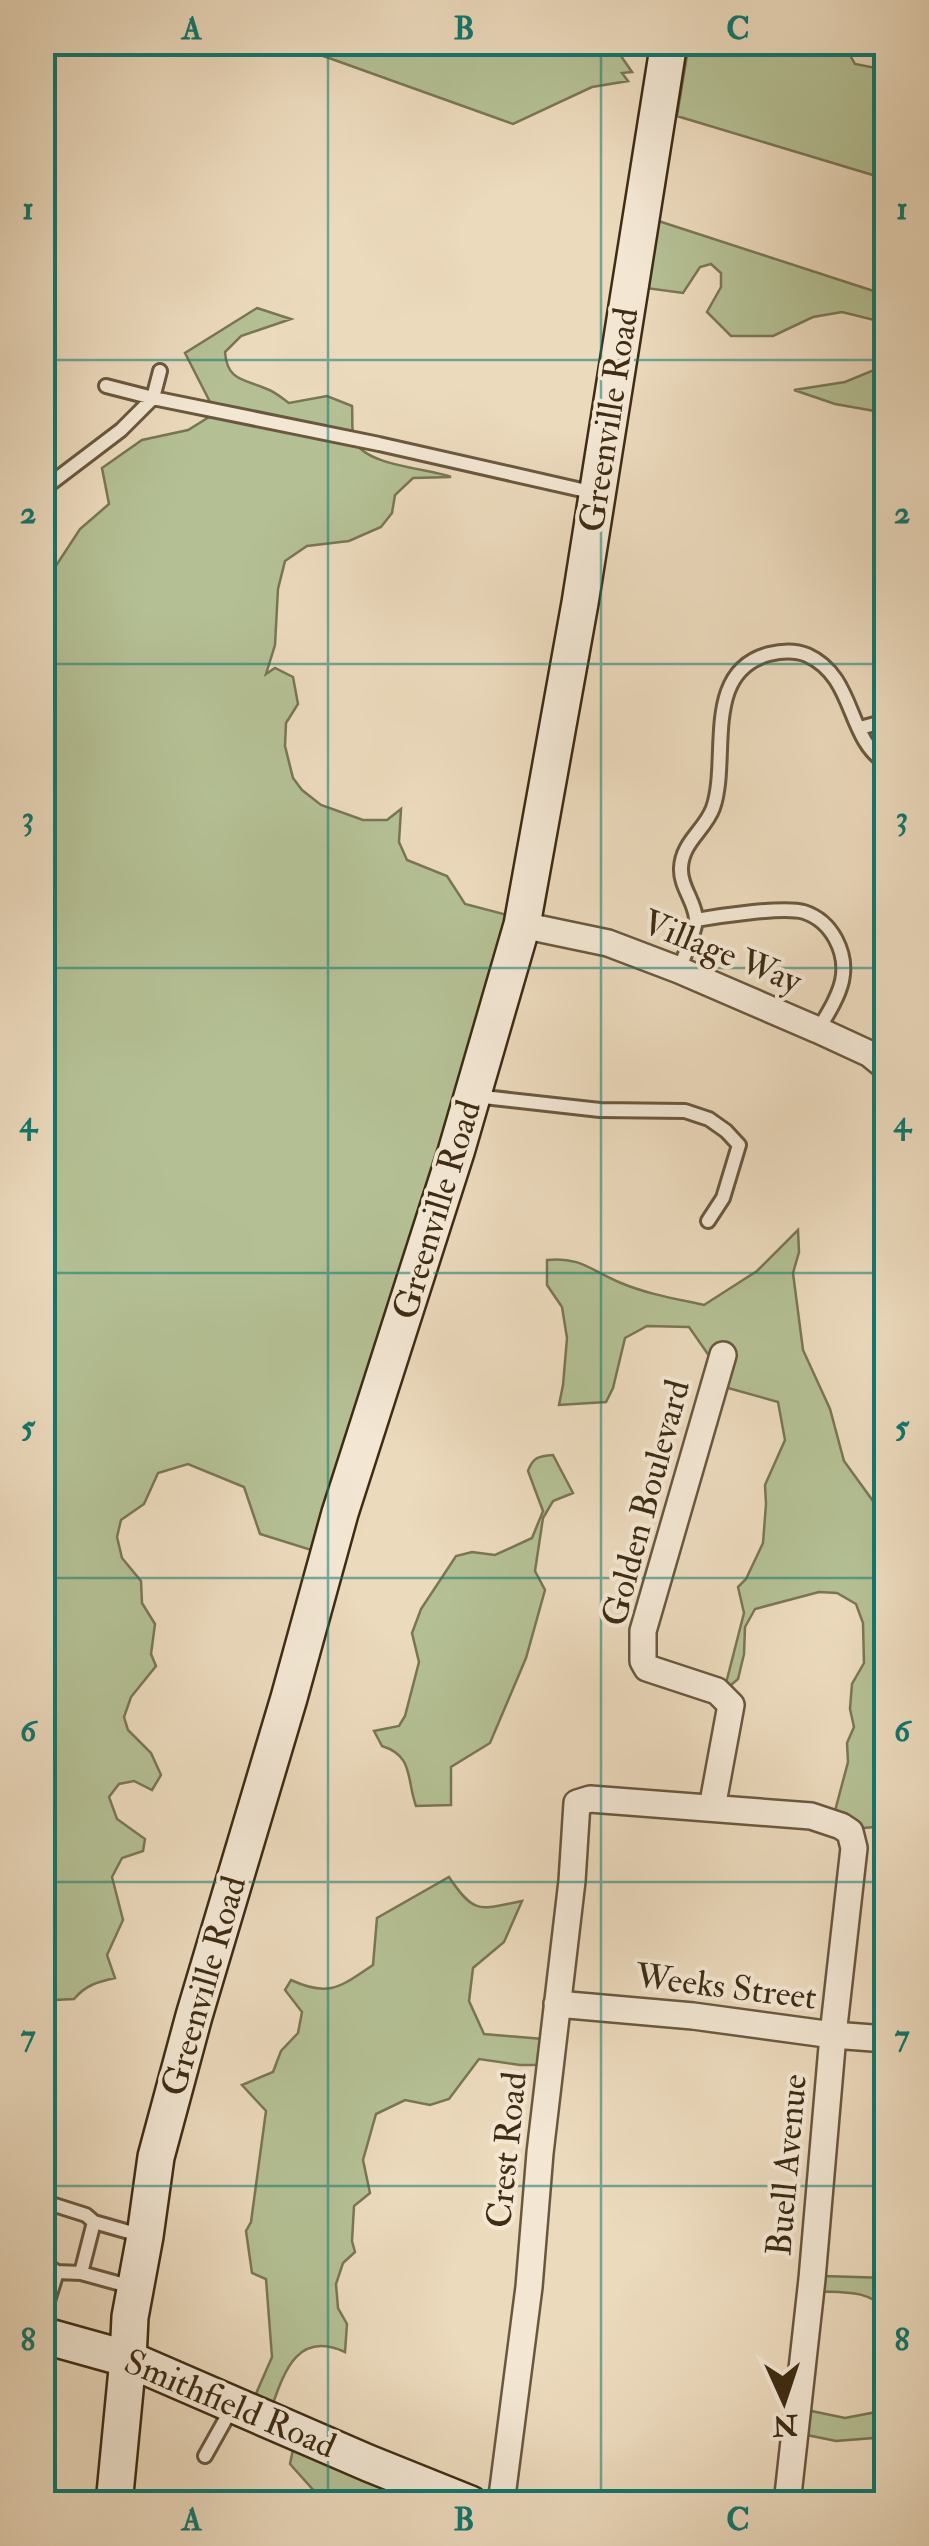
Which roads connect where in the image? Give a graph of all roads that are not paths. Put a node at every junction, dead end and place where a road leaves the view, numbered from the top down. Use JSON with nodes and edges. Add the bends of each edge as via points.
{"nodes":[{"id":1,"x":668,"y":42,"type":"edge"},
{"id":2,"x":160,"y":372,"type":"dead end"},
{"id":3,"x":106,"y":386,"type":"dead end"},
{"id":4,"x":153,"y":398,"type":"junction"},
{"id":5,"x":42,"y":490,"type":"edge"},
{"id":6,"x":597,"y":494,"type":"junction"},
{"id":7,"x":886,"y":721,"type":"edge"},
{"id":8,"x":860,"y":728,"type":"junction"},
{"id":9,"x":886,"y":763,"type":"edge"},
{"id":10,"x":696,"y":920,"type":"junction"},
{"id":11,"x":522,"y":925,"type":"junction"},
{"id":12,"x":679,"y":970,"type":"junction"},
{"id":13,"x":818,"y":1030,"type":"junction"},
{"id":14,"x":886,"y":1068,"type":"edge"},
{"id":15,"x":473,"y":1096,"type":"junction"},
{"id":16,"x":708,"y":1221,"type":"dead end"},
{"id":17,"x":723,"y":1355,"type":"dead end"},
{"id":18,"x":712,"y":1808,"type":"junction"},
{"id":19,"x":557,"y":2004,"type":"junction"},
{"id":20,"x":833,"y":2035,"type":"junction"},
{"id":21,"x":886,"y":2039,"type":"edge"},
{"id":22,"x":42,"y":2201,"type":"edge"},
{"id":23,"x":94,"y":2222,"type":"junction"},
{"id":24,"x":145,"y":2236,"type":"junction"},
{"id":25,"x":42,"y":2264,"type":"edge"},
{"id":26,"x":57,"y":2272,"type":"junction"},
{"id":27,"x":81,"y":2273,"type":"junction"},
{"id":28,"x":135,"y":2288,"type":"junction"},
{"id":29,"x":47,"y":2289,"type":"edge"},
{"id":30,"x":43,"y":2320,"type":"edge"},
{"id":31,"x":128,"y":2359,"type":"junction"},
{"id":32,"x":234,"y":2404,"type":"junction"},
{"id":33,"x":205,"y":2456,"type":"dead end"},
{"id":34,"x":114,"y":2504,"type":"edge"},
{"id":35,"x":470,"y":2504,"type":"edge"},
{"id":36,"x":502,"y":2504,"type":"edge"},
{"id":37,"x":787,"y":2504,"type":"edge"}],
"edges":[{"from":1,"to":6,"type":"main road","name":"Greenville Road"},
{"from":2,"to":4,"type":"lane"},
{"from":3,"to":4,"type":"lane"},
{"from":4,"to":5,"type":"lane"},
{"from":4,"to":6,"type":"lane"},
{"from":6,"to":11,"type":"main road","name":"Greenville Road"},
{"from":7,"to":8,"type":"lane"},
{"from":8,"to":9,"type":"lane"},
{"from":8,"to":10,"type":"lane","via":[[842,686],[803,653],[758,657],[740,670],[723,701],[712,811],[687,844],[680,870]]},
{"from":10,"to":12,"type":"lane"},
{"from":10,"to":13,"type":"lane","via":[[802,911],[824,923],[838,942],[842,982]]},
{"from":11,"to":12,"type":"street","name":"Village Way","via":[[608,943]]},
{"from":11,"to":15,"type":"main road","name":"Greenville Road"},
{"from":12,"to":13,"type":"street","name":"Village Way"},
{"from":13,"to":14,"type":"street","name":"Village Way"},
{"from":15,"to":16,"type":"lane","via":[[600,1110],[685,1111],[709,1119],[739,1146],[723,1198]]},
{"from":15,"to":24,"type":"main road","name":"Greenville Road","via":[[340,1513],[194,2016],[156,2157]]},
{"from":17,"to":18,"type":"street","name":"Golden Boulevard","via":[[643,1630],[646,1668],[717,1691],[731,1705]]},
{"from":18,"to":19,"type":"street","name":"Crest Road","via":[[590,1799],[577,1804]]},
{"from":18,"to":20,"type":"street","name":"Buell Avenue","via":[[811,1816],[850,1832],[854,1848]]},
{"from":19,"to":20,"type":"street","name":"Weeks Street"},
{"from":19,"to":36,"type":"street","name":"Crest Road"},
{"from":20,"to":21,"type":"street","name":"Weeks Street"},
{"from":20,"to":37,"type":"street","name":"Buell Avenue"},
{"from":22,"to":23,"type":"lane"},
{"from":23,"to":24,"type":"lane"},
{"from":23,"to":27,"type":"lane"},
{"from":24,"to":28,"type":"main road","name":"Greenville Road"},
{"from":25,"to":26,"type":"lane"},
{"from":26,"to":27,"type":"lane"},
{"from":26,"to":29,"type":"lane"},
{"from":27,"to":28,"type":"lane"},
{"from":28,"to":31,"type":"main road","name":"Greenville Road"},
{"from":29,"to":30,"type":"lane"},
{"from":30,"to":31,"type":"main road","name":"Smithfield Road"},
{"from":31,"to":32,"type":"main road","name":"Smithfield Road"},
{"from":31,"to":34,"type":"main road","name":"Greenville Road"},
{"from":32,"to":33,"type":"lane"},
{"from":32,"to":35,"type":"main road","name":"Smithfield Road"}]}
